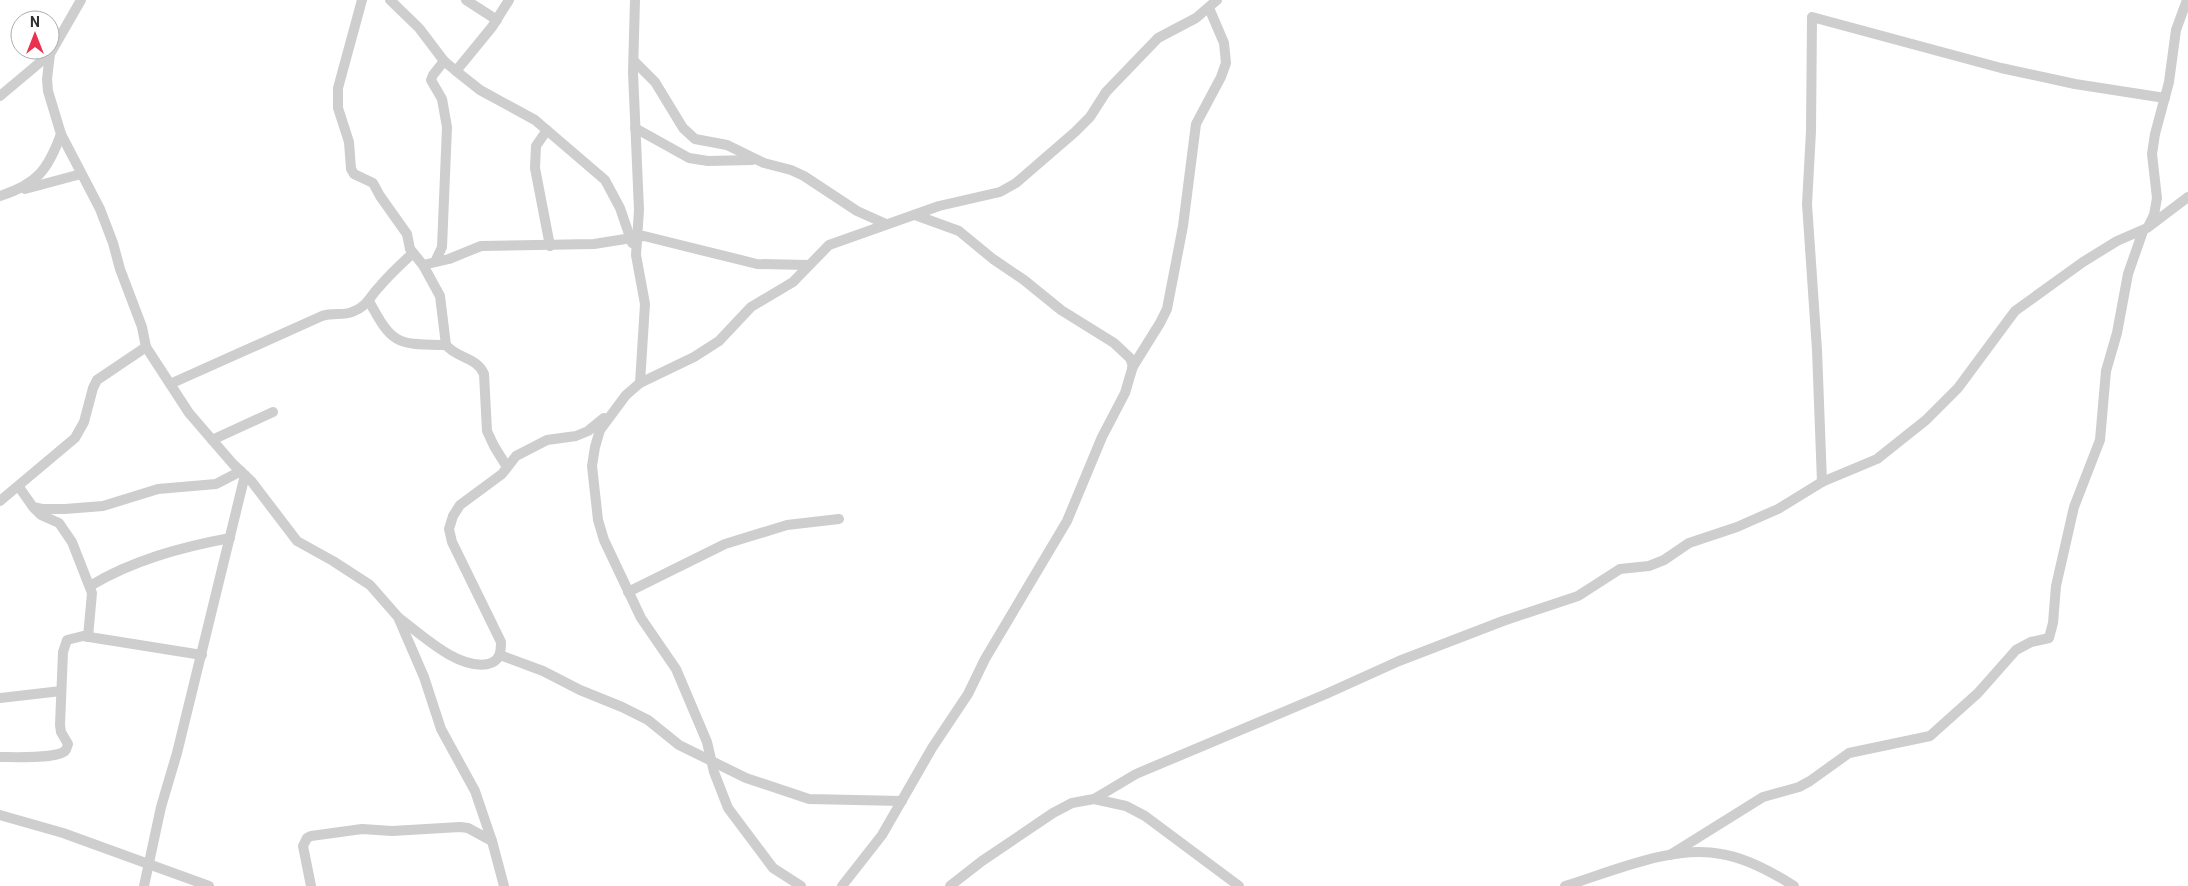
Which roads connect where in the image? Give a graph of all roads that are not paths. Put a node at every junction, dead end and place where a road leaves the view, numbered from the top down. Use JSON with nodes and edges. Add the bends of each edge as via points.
{"nodes":[{"id":1,"x":81,"y":0,"type":"edge"},
{"id":2,"x":362,"y":0,"type":"edge"},
{"id":3,"x":390,"y":0,"type":"edge"},
{"id":4,"x":466,"y":0,"type":"edge"},
{"id":5,"x":509,"y":0,"type":"edge"},
{"id":6,"x":635,"y":0,"type":"edge"},
{"id":7,"x":1217,"y":0,"type":"edge"},
{"id":8,"x":2187,"y":0,"type":"edge"},
{"id":9,"x":1209,"y":8,"type":"junction"},
{"id":10,"x":497,"y":20,"type":"junction"},
{"id":11,"x":60,"y":37,"type":"edge"},
{"id":12,"x":43,"y":60,"type":"edge"},
{"id":13,"x":49,"y":60,"type":"edge"},
{"id":14,"x":444,"y":60,"type":"junction"},
{"id":15,"x":634,"y":61,"type":"junction"},
{"id":16,"x":456,"y":71,"type":"junction"},
{"id":17,"x":0,"y":96,"type":"edge"},
{"id":18,"x":2165,"y":98,"type":"junction"},
{"id":19,"x":636,"y":128,"type":"junction"},
{"id":20,"x":547,"y":130,"type":"junction"},
{"id":21,"x":61,"y":134,"type":"junction"},
{"id":22,"x":757,"y":160,"type":"junction"},
{"id":23,"x":81,"y":174,"type":"junction"},
{"id":24,"x":19,"y":190,"type":"junction"},
{"id":25,"x":0,"y":196,"type":"edge"},
{"id":26,"x":2188,"y":197,"type":"edge"},
{"id":27,"x":915,"y":214,"type":"junction"},
{"id":28,"x":886,"y":224,"type":"junction"},
{"id":29,"x":2145,"y":229,"type":"junction"},
{"id":30,"x":634,"y":238,"type":"junction"},
{"id":31,"x":550,"y":246,"type":"junction"},
{"id":32,"x":413,"y":253,"type":"junction"},
{"id":33,"x":435,"y":262,"type":"junction"},
{"id":34,"x":423,"y":265,"type":"junction"},
{"id":35,"x":808,"y":266,"type":"junction"},
{"id":36,"x":369,"y":302,"type":"junction"},
{"id":37,"x":446,"y":345,"type":"junction"},
{"id":38,"x":146,"y":346,"type":"junction"},
{"id":39,"x":1132,"y":368,"type":"junction"},
{"id":40,"x":640,"y":382,"type":"junction"},
{"id":41,"x":170,"y":384,"type":"junction"},
{"id":42,"x":612,"y":411,"type":"junction"},
{"id":43,"x":272,"y":412,"type":"dead end"},
{"id":44,"x":212,"y":440,"type":"junction"},
{"id":45,"x":507,"y":467,"type":"junction"},
{"id":46,"x":243,"y":473,"type":"junction"},
{"id":47,"x":1822,"y":482,"type":"junction"},
{"id":48,"x":19,"y":487,"type":"junction"},
{"id":49,"x":0,"y":502,"type":"edge"},
{"id":50,"x":33,"y":507,"type":"junction"},
{"id":51,"x":839,"y":519,"type":"dead end"},
{"id":52,"x":230,"y":538,"type":"junction"},
{"id":53,"x":90,"y":586,"type":"junction"},
{"id":54,"x":628,"y":592,"type":"junction"},
{"id":55,"x":398,"y":617,"type":"junction"},
{"id":56,"x":88,"y":637,"type":"junction"},
{"id":57,"x":202,"y":655,"type":"junction"},
{"id":58,"x":500,"y":655,"type":"junction"},
{"id":59,"x":61,"y":691,"type":"junction"},
{"id":60,"x":0,"y":698,"type":"edge"},
{"id":61,"x":0,"y":757,"type":"edge"},
{"id":62,"x":711,"y":761,"type":"junction"},
{"id":63,"x":1094,"y":799,"type":"junction"},
{"id":64,"x":902,"y":801,"type":"junction"},
{"id":65,"x":0,"y":814,"type":"edge"},
{"id":66,"x":492,"y":841,"type":"junction"},
{"id":67,"x":1670,"y":855,"type":"junction"},
{"id":68,"x":149,"y":863,"type":"junction"},
{"id":69,"x":144,"y":886,"type":"edge"},
{"id":70,"x":209,"y":886,"type":"edge"},
{"id":71,"x":311,"y":886,"type":"edge"},
{"id":72,"x":504,"y":886,"type":"edge"},
{"id":73,"x":801,"y":886,"type":"edge"},
{"id":74,"x":842,"y":886,"type":"edge"},
{"id":75,"x":950,"y":886,"type":"edge"},
{"id":76,"x":1238,"y":886,"type":"edge"},
{"id":77,"x":1565,"y":886,"type":"edge"},
{"id":78,"x":1794,"y":886,"type":"edge"}],
"edges":[{"from":1,"to":11,"type":"street"},
{"from":2,"to":32,"type":"street","via":[[340,77],[338,108],[349,142],[352,172],[373,183],[407,234]]},
{"from":3,"to":14,"type":"street","via":[[419,28]]},
{"from":4,"to":10,"type":"street"},
{"from":5,"to":10,"type":"street"},
{"from":6,"to":15,"type":"street"},
{"from":7,"to":9,"type":"street"},
{"from":8,"to":18,"type":"street","via":[[2176,30]]},
{"from":9,"to":27,"type":"street","via":[[1158,38],[1106,92],[1076,132],[1016,183],[1000,192]]},
{"from":9,"to":39,"type":"street","via":[[1224,43],[1226,63],[1196,124],[1183,226],[1167,309]]},
{"from":10,"to":16,"type":"street"},
{"from":12,"to":17,"type":"street"},
{"from":13,"to":21,"type":"street","via":[[47,87]]},
{"from":14,"to":16,"type":"street"},
{"from":14,"to":33,"type":"street","via":[[431,80],[441,94],[447,127],[442,246]]},
{"from":15,"to":19,"type":"street"},
{"from":15,"to":22,"type":"street","via":[[655,82],[690,135],[727,145]]},
{"from":16,"to":20,"type":"street","via":[[480,90],[536,120]]},
{"from":18,"to":29,"type":"street","via":[[2152,154],[2157,205]]},
{"from":18,"to":47,"type":"street","via":[[2001,68],[1812,17],[1807,204]]},
{"from":19,"to":22,"type":"street","via":[[689,158]]},
{"from":19,"to":30,"type":"street","via":[[639,210]]},
{"from":20,"to":30,"type":"street","via":[[605,180]]},
{"from":20,"to":31,"type":"street","via":[[536,146],[535,168]]},
{"from":21,"to":23,"type":"street"},
{"from":21,"to":24,"type":"street","via":[[48,166]]},
{"from":22,"to":28,"type":"street","via":[[804,176],[857,211]]},
{"from":23,"to":24,"type":"street"},
{"from":23,"to":38,"type":"street","via":[[113,242]]},
{"from":24,"to":25,"type":"street"},
{"from":26,"to":29,"type":"street"},
{"from":27,"to":28,"type":"street"},
{"from":27,"to":39,"type":"street","via":[[959,231],[1061,310],[1114,343],[1130,358]]},
{"from":28,"to":35,"type":"street","via":[[830,245]]},
{"from":29,"to":47,"type":"street","via":[[2083,262],[2015,311],[1958,388],[1890,449],[1867,465]]},
{"from":29,"to":67,"type":"street","via":[[2128,274],[2106,371],[2100,440],[2074,507],[2056,586],[2049,638],[2016,650],[1978,693],[1930,736],[1849,754],[1799,787],[1763,797]]},
{"from":30,"to":31,"type":"street"},
{"from":30,"to":35,"type":"street","via":[[650,237],[757,264]]},
{"from":30,"to":40,"type":"street","via":[[645,304]]},
{"from":31,"to":33,"type":"street","via":[[481,246]]},
{"from":32,"to":34,"type":"street"},
{"from":32,"to":36,"type":"street","via":[[378,287]]},
{"from":33,"to":34,"type":"street"},
{"from":34,"to":37,"type":"street","via":[[440,296]]},
{"from":35,"to":40,"type":"street","via":[[793,282],[751,307],[705,351]]},
{"from":36,"to":37,"type":"street","via":[[393,338],[419,344]]},
{"from":36,"to":41,"type":"street","via":[[352,312],[322,316]]},
{"from":37,"to":45,"type":"street","via":[[483,372],[487,431]]},
{"from":38,"to":41,"type":"street"},
{"from":38,"to":48,"type":"street","via":[[97,380],[75,438]]},
{"from":39,"to":64,"type":"street","via":[[1125,393],[1102,437],[1067,521],[985,659],[968,694],[938,737]]},
{"from":40,"to":42,"type":"street"},
{"from":41,"to":44,"type":"street"},
{"from":42,"to":45,"type":"street","via":[[588,431],[570,438],[542,442],[516,456]]},
{"from":42,"to":54,"type":"street","via":[[594,447],[594,494],[604,540]]},
{"from":43,"to":44,"type":"street"},
{"from":44,"to":46,"type":"street"},
{"from":45,"to":58,"type":"street","via":[[490,484],[460,505],[449,529],[456,552],[501,642]]},
{"from":46,"to":50,"type":"street","via":[[216,484],[158,489],[103,506]]},
{"from":46,"to":52,"type":"street"},
{"from":46,"to":55,"type":"street","via":[[297,541],[370,585]]},
{"from":47,"to":63,"type":"street","via":[[1778,510],[1690,542],[1664,560],[1649,566],[1620,568],[1578,596],[1399,661],[1136,774]]},
{"from":48,"to":49,"type":"street"},
{"from":48,"to":50,"type":"street"},
{"from":50,"to":53,"type":"street","via":[[64,528]]},
{"from":51,"to":54,"type":"street","via":[[786,525],[725,544]]},
{"from":52,"to":53,"type":"street","via":[[175,550]]},
{"from":52,"to":57,"type":"street"},
{"from":53,"to":56,"type":"street"},
{"from":54,"to":62,"type":"street","via":[[645,624],[676,669],[698,719]]},
{"from":55,"to":58,"type":"street","via":[[435,646],[468,663],[486,664],[497,660]]},
{"from":55,"to":66,"type":"street","via":[[441,729],[474,791]]},
{"from":56,"to":57,"type":"street"},
{"from":56,"to":59,"type":"street","via":[[67,640]]},
{"from":57,"to":68,"type":"street"},
{"from":58,"to":62,"type":"street","via":[[630,710],[679,745]]},
{"from":59,"to":60,"type":"street"},
{"from":59,"to":61,"type":"street","via":[[61,732],[68,744],[65,751]]},
{"from":62,"to":64,"type":"street","via":[[746,778],[800,797]]},
{"from":62,"to":73,"type":"street","via":[[735,820],[773,868]]},
{"from":63,"to":75,"type":"street","via":[[1064,806]]},
{"from":63,"to":76,"type":"street","via":[[1126,806],[1145,816]]},
{"from":64,"to":74,"type":"street","via":[[882,835]]},
{"from":65,"to":68,"type":"street"},
{"from":66,"to":71,"type":"street","via":[[460,827],[362,830],[311,836],[302,846]]},
{"from":66,"to":72,"type":"street"},
{"from":67,"to":77,"type":"street"},
{"from":67,"to":78,"type":"street","via":[[1720,853],[1742,859]]},
{"from":68,"to":69,"type":"street"},
{"from":68,"to":70,"type":"street"}]}
